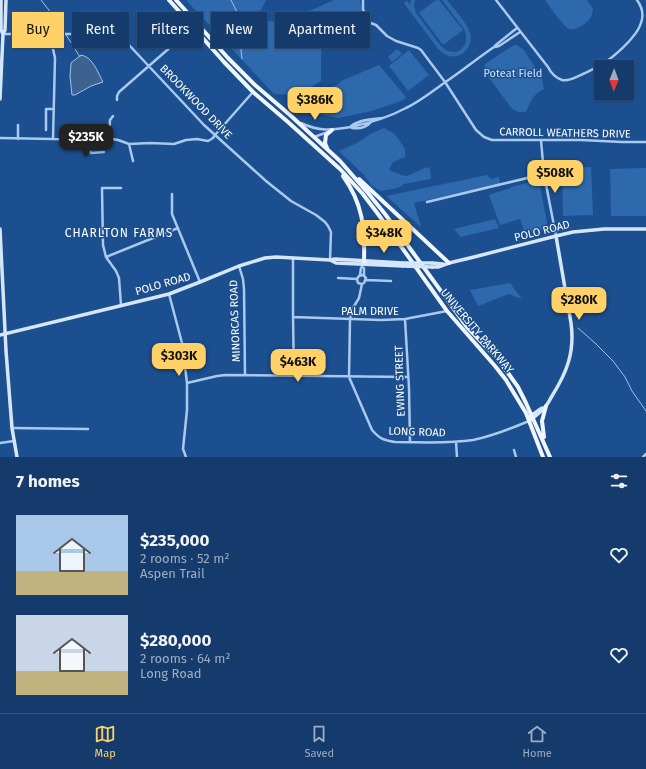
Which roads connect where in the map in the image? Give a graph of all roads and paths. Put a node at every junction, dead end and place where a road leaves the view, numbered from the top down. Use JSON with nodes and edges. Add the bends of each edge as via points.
{"nodes":[{"id":1,"x":1,"y":0,"type":"edge"},
{"id":2,"x":6,"y":0,"type":"edge"},
{"id":3,"x":169,"y":0,"type":"edge"},
{"id":4,"x":176,"y":0,"type":"edge"},
{"id":5,"x":363,"y":0,"type":"edge"},
{"id":6,"x":496,"y":0,"type":"edge"},
{"id":7,"x":637,"y":0,"type":"edge"},
{"id":8,"x":181,"y":12,"type":"edge"},
{"id":9,"x":185,"y":12,"type":"edge"},
{"id":10,"x":364,"y":12,"type":"edge"},
{"id":11,"x":370,"y":23,"type":"edge"},
{"id":12,"x":517,"y":28,"type":"junction"},
{"id":13,"x":520,"y":32,"type":"junction"},
{"id":14,"x":300,"y":33,"type":"joint"},
{"id":15,"x":3,"y":34,"type":"junction"},
{"id":16,"x":12,"y":34,"type":"edge"},
{"id":17,"x":64,"y":34,"type":"edge"},
{"id":18,"x":203,"y":34,"type":"edge"},
{"id":19,"x":203,"y":36,"type":"edge"},
{"id":20,"x":494,"y":47,"type":"junction"},
{"id":21,"x":52,"y":48,"type":"edge"},
{"id":22,"x":170,"y":48,"type":"edge"},
{"id":23,"x":149,"y":66,"type":"junction"},
{"id":24,"x":445,"y":82,"type":"junction"},
{"id":25,"x":253,"y":92,"type":"junction"},
{"id":26,"x":0,"y":99,"type":"edge"},
{"id":27,"x":117,"y":100,"type":"dead end"},
{"id":28,"x":54,"y":109,"type":"junction"},
{"id":29,"x":113,"y":116,"type":"dead end"},
{"id":30,"x":383,"y":118,"type":"junction"},
{"id":31,"x":295,"y":120,"type":"junction"},
{"id":32,"x":18,"y":125,"type":"dead end"},
{"id":33,"x":350,"y":127,"type":"junction"},
{"id":34,"x":46,"y":130,"type":"dead end"},
{"id":35,"x":297,"y":130,"type":"junction"},
{"id":36,"x":332,"y":130,"type":"junction"},
{"id":37,"x":215,"y":135,"type":"junction"},
{"id":38,"x":0,"y":138,"type":"edge"},
{"id":39,"x":314,"y":138,"type":"junction"},
{"id":40,"x":18,"y":139,"type":"junction"},
{"id":41,"x":53,"y":139,"type":"junction"},
{"id":42,"x":109,"y":139,"type":"junction"},
{"id":43,"x":87,"y":140,"type":"junction"},
{"id":44,"x":541,"y":140,"type":"junction"},
{"id":45,"x":646,"y":142,"type":"edge"},
{"id":46,"x":129,"y":144,"type":"junction"},
{"id":47,"x":328,"y":150,"type":"junction"},
{"id":48,"x":104,"y":152,"type":"dead end"},
{"id":49,"x":330,"y":160,"type":"junction"},
{"id":50,"x":133,"y":161,"type":"dead end"},
{"id":51,"x":345,"y":166,"type":"junction"},
{"id":52,"x":544,"y":174,"type":"junction"},
{"id":53,"x":121,"y":188,"type":"dead end"},
{"id":54,"x":172,"y":194,"type":"dead end"},
{"id":55,"x":426,"y":202,"type":"dead end"},
{"id":56,"x":178,"y":228,"type":"junction"},
{"id":57,"x":0,"y":229,"type":"edge"},
{"id":58,"x":646,"y":230,"type":"edge"},
{"id":59,"x":556,"y":236,"type":"junction"},
{"id":60,"x":106,"y":257,"type":"junction"},
{"id":61,"x":293,"y":258,"type":"junction"},
{"id":62,"x":330,"y":260,"type":"junction"},
{"id":63,"x":449,"y":263,"type":"junction"},
{"id":64,"x":363,"y":264,"type":"junction"},
{"id":65,"x":403,"y":264,"type":"junction"},
{"id":66,"x":239,"y":266,"type":"junction"},
{"id":67,"x":1,"y":273,"type":"edge"},
{"id":68,"x":362,"y":275,"type":"junction"},
{"id":69,"x":338,"y":278,"type":"dead end"},
{"id":70,"x":357,"y":279,"type":"junction"},
{"id":71,"x":366,"y":280,"type":"junction"},
{"id":72,"x":391,"y":281,"type":"dead end"},
{"id":73,"x":200,"y":282,"type":"junction"},
{"id":74,"x":362,"y":284,"type":"junction"},
{"id":75,"x":169,"y":294,"type":"junction"},
{"id":76,"x":121,"y":305,"type":"junction"},
{"id":77,"x":447,"y":311,"type":"junction"},
{"id":78,"x":293,"y":317,"type":"junction"},
{"id":79,"x":350,"y":319,"type":"junction"},
{"id":80,"x":405,"y":319,"type":"junction"},
{"id":81,"x":5,"y":334,"type":"junction"},
{"id":82,"x":0,"y":335,"type":"edge"},
{"id":83,"x":245,"y":375,"type":"junction"},
{"id":84,"x":294,"y":376,"type":"junction"},
{"id":85,"x":349,"y":377,"type":"junction"},
{"id":86,"x":408,"y":377,"type":"junction"},
{"id":87,"x":187,"y":383,"type":"junction"},
{"id":88,"x":550,"y":400,"type":"junction"},
{"id":89,"x":546,"y":406,"type":"junction"},
{"id":90,"x":532,"y":416,"type":"junction"},
{"id":91,"x":529,"y":420,"type":"junction"},
{"id":92,"x":12,"y":428,"type":"junction"},
{"id":93,"x":88,"y":429,"type":"dead end"},
{"id":94,"x":14,"y":441,"type":"junction"},
{"id":95,"x":410,"y":442,"type":"junction"},
{"id":96,"x":456,"y":442,"type":"junction"},
{"id":97,"x":0,"y":443,"type":"edge"},
{"id":98,"x":544,"y":443,"type":"junction"},
{"id":99,"x":514,"y":450,"type":"dead end"},
{"id":100,"x":646,"y":454,"type":"edge"},
{"id":101,"x":17,"y":457,"type":"edge"},
{"id":102,"x":186,"y":457,"type":"edge"},
{"id":103,"x":457,"y":457,"type":"edge"},
{"id":104,"x":516,"y":457,"type":"edge"},
{"id":105,"x":543,"y":457,"type":"edge"},
{"id":106,"x":550,"y":457,"type":"edge"},
{"id":107,"x":643,"y":457,"type":"edge"}],
"edges":[{"from":1,"to":15,"type":"main road"},
{"from":2,"to":15,"type":"main road"},
{"from":3,"to":8,"type":"main road","name":"UNIVERSITY PARKWAY"},
{"from":4,"to":9,"type":"main road","name":"UNIVERSITY PARKWAY"},
{"from":5,"to":10,"type":"street"},
{"from":6,"to":12,"type":"street"},
{"from":7,"to":13,"type":"street","via":[[643,14],[636,33],[620,51],[602,64],[570,80],[554,76]]},
{"from":11,"to":24,"type":"street","via":[[390,38],[419,48]]},
{"from":12,"to":13,"type":"street"},
{"from":12,"to":20,"type":"street"},
{"from":13,"to":20,"type":"street"},
{"from":14,"to":14,"type":"street","via":[[293,20],[288,20],[288,30]]},
{"from":15,"to":16,"type":"street","name":"BROOKWOOD DRIVE"},
{"from":15,"to":26,"type":"main road"},
{"from":17,"to":23,"type":"street","name":"BROOKWOOD DRIVE","via":[[115,35],[123,39]]},
{"from":18,"to":31,"type":"main road","name":"UNIVERSITY PARKWAY"},
{"from":19,"to":25,"type":"main road","name":"UNIVERSITY PARKWAY"},
{"from":20,"to":24,"type":"street"},
{"from":21,"to":28,"type":"street","via":[[56,58]]},
{"from":22,"to":23,"type":"street"},
{"from":23,"to":27,"type":"street","via":[[119,92]]},
{"from":23,"to":37,"type":"street","name":"BROOKWOOD DRIVE"},
{"from":24,"to":30,"type":"street","via":[[406,108]]},
{"from":24,"to":44,"type":"street","name":"CARROLL WEATHERS DRIVE","via":[[476,130],[484,137],[496,141]]},
{"from":25,"to":35,"type":"main road","name":"UNIVERSITY PARKWAY"},
{"from":25,"to":37,"type":"street"},
{"from":28,"to":34,"type":"street","via":[[46,109]]},
{"from":28,"to":41,"type":"street"},
{"from":29,"to":42,"type":"street","via":[[110,120]]},
{"from":30,"to":33,"type":"street"},
{"from":30,"to":33,"type":"street","via":[[359,122]]},
{"from":31,"to":36,"type":"street","via":[[312,128]]},
{"from":31,"to":39,"type":"main road","name":"UNIVERSITY PARKWAY"},
{"from":32,"to":40,"type":"street"},
{"from":33,"to":36,"type":"street"},
{"from":35,"to":39,"type":"main road"},
{"from":35,"to":49,"type":"main road","name":"UNIVERSITY PARKWAY"},
{"from":36,"to":39,"type":"street"},
{"from":36,"to":47,"type":"main road","via":[[325,139]]},
{"from":37,"to":46,"type":"street","via":[[208,141],[197,139],[174,144]]},
{"from":37,"to":62,"type":"street","name":"BROOKWOOD DRIVE","via":[[286,198],[325,222],[331,232]]},
{"from":38,"to":40,"type":"street"},
{"from":39,"to":47,"type":"main road","name":"UNIVERSITY PARKWAY"},
{"from":40,"to":41,"type":"street"},
{"from":41,"to":43,"type":"street"},
{"from":42,"to":43,"type":"street"},
{"from":42,"to":46,"type":"street"},
{"from":43,"to":48,"type":"street","via":[[91,152]]},
{"from":44,"to":45,"type":"street","name":"CARROLL WEATHERS DRIVE"},
{"from":44,"to":52,"type":"street"},
{"from":46,"to":50,"type":"street"},
{"from":47,"to":51,"type":"main road","name":"UNIVERSITY PARKWAY"},
{"from":49,"to":64,"type":"main road","via":[[347,182],[358,204],[364,230]]},
{"from":49,"to":77,"type":"main road","name":"UNIVERSITY PARKWAY","via":[[362,193]]},
{"from":51,"to":63,"type":"main road"},
{"from":51,"to":90,"type":"main road","name":"UNIVERSITY PARKWAY","via":[[384,214],[467,327],[508,373]]},
{"from":52,"to":55,"type":"street"},
{"from":52,"to":59,"type":"street"},
{"from":53,"to":60,"type":"street","via":[[102,188],[103,245]]},
{"from":54,"to":56,"type":"street","via":[[172,214]]},
{"from":56,"to":60,"type":"street"},
{"from":56,"to":73,"type":"street"},
{"from":57,"to":67,"type":"main road"},
{"from":58,"to":59,"type":"main road","name":"POLO ROAD","via":[[604,229]]},
{"from":59,"to":63,"type":"main road","name":"POLO ROAD"},
{"from":59,"to":88,"type":"main road","via":[[572,341],[563,379]]},
{"from":60,"to":76,"type":"street","via":[[119,278]]},
{"from":61,"to":62,"type":"main road","name":"POLO ROAD"},
{"from":61,"to":66,"type":"main road","name":"POLO ROAD","via":[[265,258]]},
{"from":61,"to":78,"type":"street"},
{"from":62,"to":64,"type":"main road","name":"POLO ROAD"},
{"from":63,"to":65,"type":"main road","name":"POLO ROAD","bridge":true},
{"from":64,"to":65,"type":"main road","name":"POLO ROAD"},
{"from":64,"to":65,"type":"main road","name":"POLO ROAD"},
{"from":64,"to":68,"type":"street"},
{"from":66,"to":73,"type":"main road","name":"POLO ROAD"},
{"from":66,"to":83,"type":"street","name":"MINORCAS ROAD","via":[[244,289]]},
{"from":67,"to":81,"type":"main road"},
{"from":68,"to":70,"type":"street"},
{"from":68,"to":71,"type":"street"},
{"from":69,"to":70,"type":"street"},
{"from":70,"to":74,"type":"street","via":[[358,283]]},
{"from":71,"to":72,"type":"street"},
{"from":71,"to":74,"type":"street"},
{"from":73,"to":75,"type":"main road","name":"POLO ROAD"},
{"from":74,"to":79,"type":"street"},
{"from":75,"to":76,"type":"main road","name":"POLO ROAD"},
{"from":75,"to":87,"type":"street","via":[[182,343]]},
{"from":76,"to":81,"type":"main road","name":"POLO ROAD"},
{"from":77,"to":80,"type":"street","name":"PALM DRIVE"},
{"from":77,"to":91,"type":"main road","name":"UNIVERSITY PARKWAY","via":[[506,380]]},
{"from":78,"to":79,"type":"street","name":"PALM DRIVE"},
{"from":78,"to":84,"type":"street"},
{"from":79,"to":80,"type":"street","name":"PALM DRIVE"},
{"from":79,"to":85,"type":"street","name":"LONG ROAD"},
{"from":80,"to":86,"type":"street","name":"EWING STREET"},
{"from":81,"to":82,"type":"main road","name":"POLO ROAD"},
{"from":81,"to":92,"type":"main road"},
{"from":83,"to":84,"type":"street"},
{"from":83,"to":87,"type":"street","via":[[217,376]]},
{"from":84,"to":85,"type":"street"},
{"from":85,"to":86,"type":"street"},
{"from":85,"to":95,"type":"street","name":"LONG ROAD","via":[[372,430],[378,437],[395,442]]},
{"from":86,"to":95,"type":"street","name":"EWING STREET"},
{"from":87,"to":102,"type":"street","via":[[183,449]]},
{"from":88,"to":89,"type":"main road"},
{"from":88,"to":90,"type":"main road"},
{"from":89,"to":90,"type":"main road"},
{"from":89,"to":98,"type":"main road","via":[[542,422]]},
{"from":90,"to":91,"type":"main road"},
{"from":90,"to":98,"type":"main road","name":"UNIVERSITY PARKWAY"},
{"from":91,"to":96,"type":"street","name":"LONG ROAD","via":[[503,432]]},
{"from":91,"to":105,"type":"main road","name":"UNIVERSITY PARKWAY"},
{"from":92,"to":93,"type":"street"},
{"from":92,"to":94,"type":"main road"},
{"from":94,"to":97,"type":"street"},
{"from":94,"to":101,"type":"main road"},
{"from":95,"to":96,"type":"street","name":"LONG ROAD"},
{"from":96,"to":103,"type":"street"},
{"from":98,"to":106,"type":"main road","name":"UNIVERSITY PARKWAY"},
{"from":99,"to":104,"type":"street"},
{"from":100,"to":107,"type":"street"}]}
